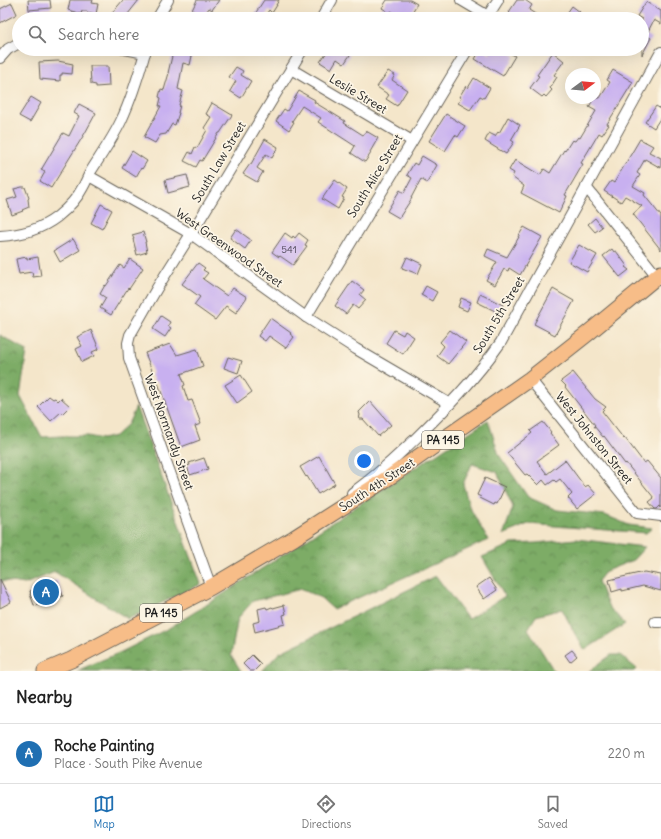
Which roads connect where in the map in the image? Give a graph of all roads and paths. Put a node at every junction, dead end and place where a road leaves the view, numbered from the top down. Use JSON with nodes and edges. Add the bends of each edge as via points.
{"nodes":[{"id":1,"x":168,"y":0,"type":"edge"},
{"id":2,"x":332,"y":0,"type":"edge"},
{"id":3,"x":461,"y":0,"type":"edge"},
{"id":4,"x":498,"y":0,"type":"edge"},
{"id":5,"x":161,"y":12,"type":"edge"},
{"id":6,"x":325,"y":12,"type":"edge"},
{"id":7,"x":478,"y":12,"type":"edge"},
{"id":8,"x":491,"y":12,"type":"edge"},
{"id":9,"x":12,"y":47,"type":"edge"},
{"id":10,"x":661,"y":52,"type":"edge"},
{"id":11,"x":144,"y":56,"type":"edge"},
{"id":12,"x":299,"y":56,"type":"edge"},
{"id":13,"x":464,"y":56,"type":"edge"},
{"id":14,"x":0,"y":58,"type":"edge"},
{"id":15,"x":291,"y":69,"type":"junction"},
{"id":16,"x":412,"y":141,"type":"junction"},
{"id":17,"x":89,"y":176,"type":"junction"},
{"id":18,"x":586,"y":187,"type":"junction"},
{"id":19,"x":191,"y":234,"type":"junction"},
{"id":20,"x":0,"y":236,"type":"edge"},
{"id":21,"x":660,"y":277,"type":"edge"},
{"id":22,"x":157,"y":288,"type":"joint"},
{"id":23,"x":306,"y":317,"type":"junction"},
{"id":24,"x":530,"y":379,"type":"junction"},
{"id":25,"x":450,"y":404,"type":"junction"},
{"id":26,"x":661,"y":516,"type":"edge"},
{"id":27,"x":294,"y":538,"type":"junction"},
{"id":28,"x":211,"y":587,"type":"junction"},
{"id":29,"x":68,"y":665,"type":"edge"},
{"id":30,"x":45,"y":671,"type":"edge"}],
"edges":[{"from":1,"to":5,"type":"street"},
{"from":2,"to":6,"type":"street"},
{"from":3,"to":7,"type":"street"},
{"from":4,"to":8,"type":"street"},
{"from":9,"to":14,"type":"street"},
{"from":10,"to":18,"type":"street","name":"South 5th Street"},
{"from":11,"to":17,"type":"street","via":[[134,90],[121,121]]},
{"from":12,"to":15,"type":"street","name":"South Law Street"},
{"from":13,"to":16,"type":"street","name":"South Alice Street"},
{"from":15,"to":16,"type":"street","name":"Leslie Street"},
{"from":15,"to":19,"type":"street","name":"South Law Street"},
{"from":16,"to":23,"type":"street","name":"South Alice Street"},
{"from":17,"to":19,"type":"street","name":"West Greenwood Street"},
{"from":17,"to":20,"type":"street","via":[[76,199],[56,218],[26,233]]},
{"from":18,"to":21,"type":"street"},
{"from":18,"to":25,"type":"street","name":"South 5th Street","via":[[500,342],[471,382]]},
{"from":19,"to":22,"type":"street","name":"South Law Street"},
{"from":19,"to":23,"type":"street","name":"West Greenwood Street"},
{"from":21,"to":24,"type":"main road","name":"South 4th Street","number":"PA 145"},
{"from":22,"to":28,"type":"street","name":"West Normandy Street","via":[[130,335],[129,358]]},
{"from":23,"to":25,"type":"street","name":"West Greenwood Street"},
{"from":24,"to":26,"type":"street","name":"West Johnston Street","via":[[637,513]]},
{"from":24,"to":27,"type":"main road","name":"South 4th Street","number":"PA 145","via":[[391,476]]},
{"from":25,"to":27,"type":"street","name":"South 5th Street","via":[[381,470]]},
{"from":27,"to":28,"type":"main road","name":"South 4th Street","number":"PA 145"},
{"from":28,"to":29,"type":"main road","name":"South 4th Street","number":"PA 145","via":[[111,638]]},
{"from":29,"to":30,"type":"main road","number":"PA 145"}]}
